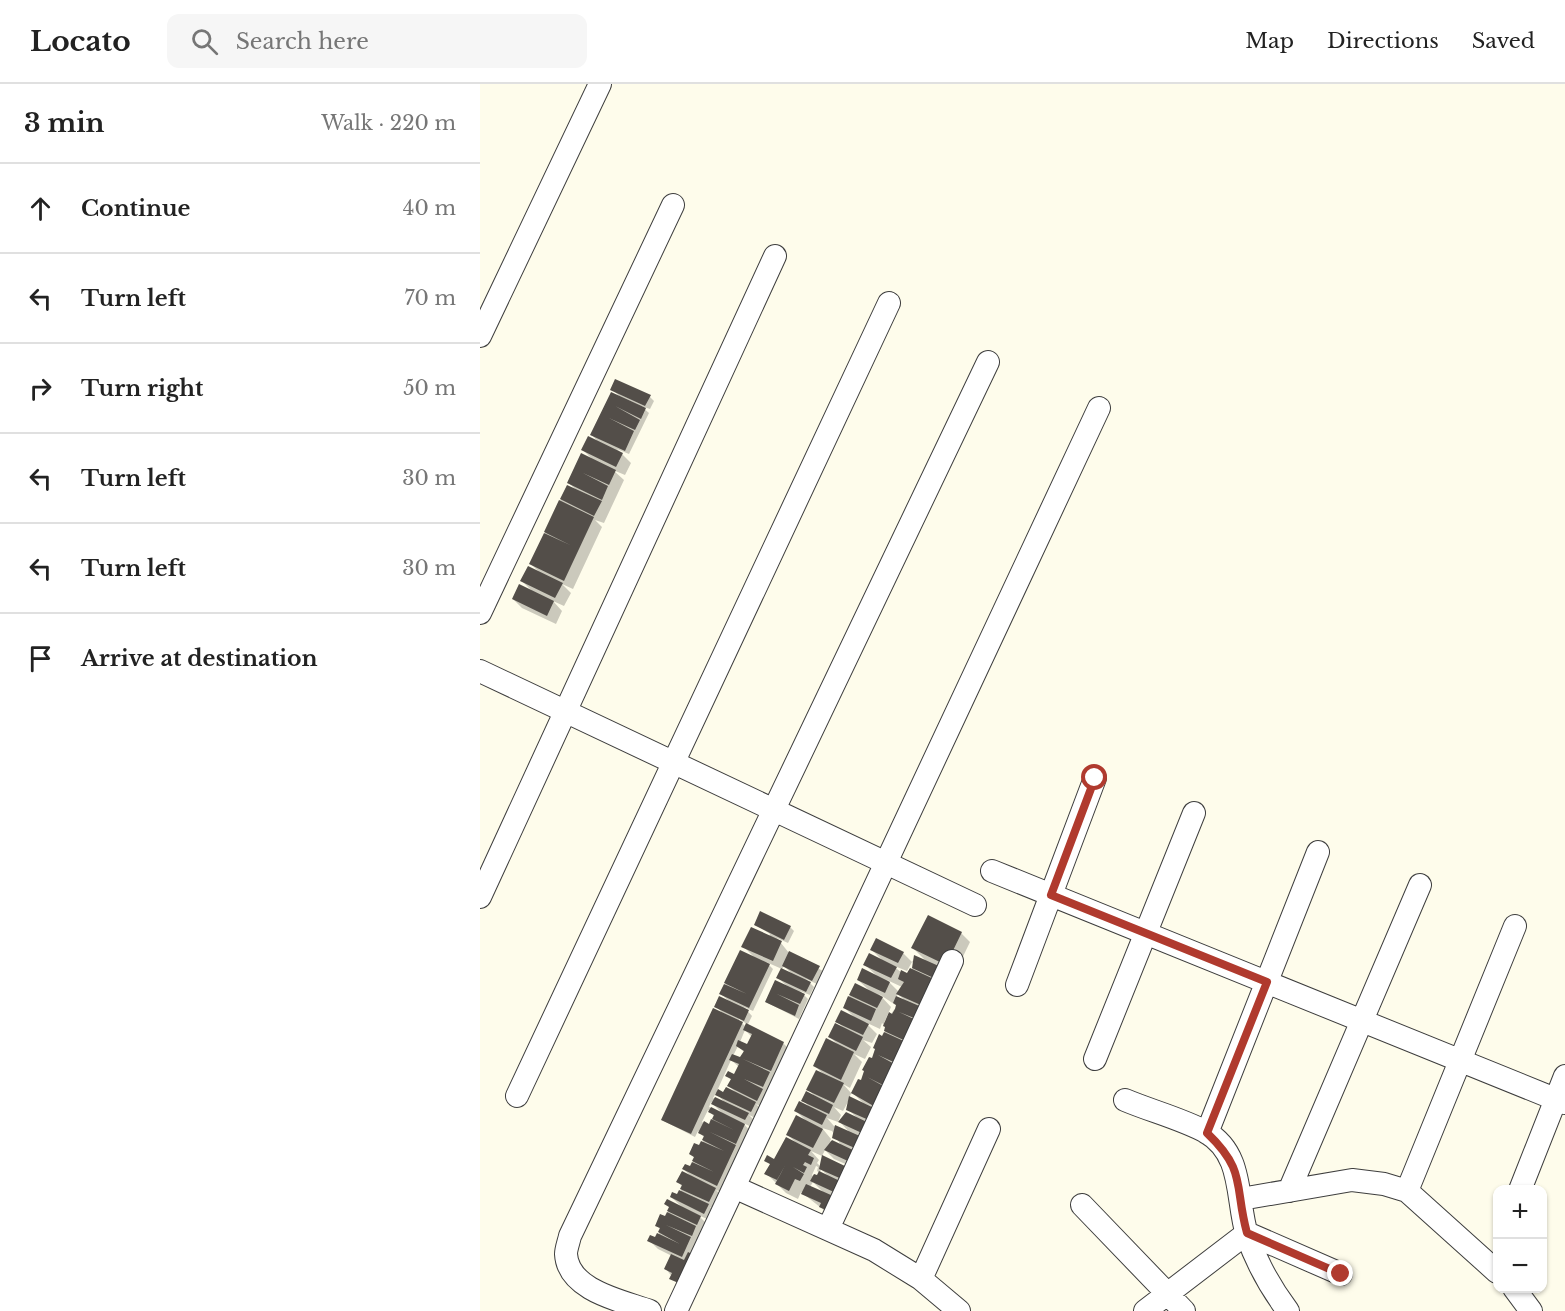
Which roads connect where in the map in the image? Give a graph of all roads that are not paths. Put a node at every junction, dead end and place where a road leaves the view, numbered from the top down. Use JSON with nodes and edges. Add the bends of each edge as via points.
{"nodes":[{"id":1,"x":600,"y":84,"type":"edge"},
{"id":2,"x":673,"y":205,"type":"dead end"},
{"id":3,"x":775,"y":256,"type":"dead end"},
{"id":4,"x":889,"y":303,"type":"dead end"},
{"id":5,"x":480,"y":336,"type":"edge"},
{"id":6,"x":988,"y":362,"type":"dead end"},
{"id":7,"x":1099,"y":408,"type":"dead end"},
{"id":8,"x":480,"y":613,"type":"edge"},
{"id":9,"x":480,"y":671,"type":"edge"},
{"id":10,"x":565,"y":711,"type":"junction"},
{"id":11,"x":673,"y":762,"type":"junction"},
{"id":12,"x":1095,"y":778,"type":"dead end"},
{"id":13,"x":774,"y":810,"type":"junction"},
{"id":14,"x":1194,"y":813,"type":"dead end"},
{"id":15,"x":1318,"y":852,"type":"dead end"},
{"id":16,"x":886,"y":863,"type":"junction"},
{"id":17,"x":992,"y":871,"type":"dead end"},
{"id":18,"x":1420,"y":885,"type":"dead end"},
{"id":19,"x":1051,"y":895,"type":"junction"},
{"id":20,"x":480,"y":897,"type":"edge"},
{"id":21,"x":975,"y":905,"type":"dead end"},
{"id":22,"x":1515,"y":926,"type":"dead end"},
{"id":23,"x":1146,"y":933,"type":"junction"},
{"id":24,"x":952,"y":961,"type":"dead end"},
{"id":25,"x":1267,"y":982,"type":"junction"},
{"id":26,"x":1017,"y":985,"type":"dead end"},
{"id":27,"x":1363,"y":1021,"type":"junction"},
{"id":28,"x":1095,"y":1059,"type":"dead end"},
{"id":29,"x":1461,"y":1060,"type":"junction"},
{"id":30,"x":1565,"y":1076,"type":"edge"},
{"id":31,"x":517,"y":1096,"type":"dead end"},
{"id":32,"x":1125,"y":1100,"type":"dead end"},
{"id":33,"x":1560,"y":1101,"type":"edge"},
{"id":34,"x":989,"y":1129,"type":"dead end"},
{"id":35,"x":1207,"y":1133,"type":"junction"},
{"id":36,"x":1522,"y":1185,"type":"edge"},
{"id":37,"x":734,"y":1186,"type":"junction"},
{"id":38,"x":1289,"y":1191,"type":"junction"},
{"id":39,"x":1407,"y":1191,"type":"junction"},
{"id":40,"x":1241,"y":1199,"type":"junction"},
{"id":41,"x":1082,"y":1205,"type":"dead end"},
{"id":42,"x":828,"y":1230,"type":"junction"},
{"id":43,"x":1247,"y":1233,"type":"junction"},
{"id":44,"x":1493,"y":1268,"type":"edge"},
{"id":45,"x":1341,"y":1274,"type":"dead end"},
{"id":46,"x":921,"y":1279,"type":"junction"},
{"id":47,"x":1518,"y":1293,"type":"edge"},
{"id":48,"x":1168,"y":1294,"type":"junction"},
{"id":49,"x":650,"y":1311,"type":"edge"},
{"id":50,"x":676,"y":1311,"type":"edge"},
{"id":51,"x":959,"y":1311,"type":"edge"},
{"id":52,"x":1145,"y":1311,"type":"edge"},
{"id":53,"x":1184,"y":1311,"type":"edge"},
{"id":54,"x":1288,"y":1311,"type":"edge"},
{"id":55,"x":1531,"y":1311,"type":"edge"}],
"edges":[{"from":1,"to":5,"type":"street"},
{"from":2,"to":8,"type":"street"},
{"from":3,"to":10,"type":"street"},
{"from":4,"to":11,"type":"street"},
{"from":6,"to":13,"type":"street"},
{"from":7,"to":16,"type":"street"},
{"from":9,"to":10,"type":"street"},
{"from":10,"to":11,"type":"street"},
{"from":10,"to":20,"type":"street"},
{"from":11,"to":13,"type":"street"},
{"from":11,"to":31,"type":"street"},
{"from":12,"to":19,"type":"street"},
{"from":13,"to":16,"type":"street"},
{"from":13,"to":49,"type":"street","via":[[570,1236],[566,1255],[572,1273],[587,1287]]},
{"from":14,"to":23,"type":"street"},
{"from":15,"to":25,"type":"street"},
{"from":16,"to":21,"type":"street"},
{"from":16,"to":37,"type":"street"},
{"from":17,"to":19,"type":"street"},
{"from":18,"to":27,"type":"street"},
{"from":19,"to":23,"type":"street"},
{"from":19,"to":26,"type":"street"},
{"from":22,"to":29,"type":"street"},
{"from":23,"to":25,"type":"street"},
{"from":23,"to":28,"type":"street"},
{"from":24,"to":42,"type":"street"},
{"from":25,"to":27,"type":"street"},
{"from":25,"to":35,"type":"street"},
{"from":27,"to":29,"type":"street"},
{"from":27,"to":38,"type":"street"},
{"from":29,"to":33,"type":"street"},
{"from":29,"to":39,"type":"street"},
{"from":30,"to":33,"type":"street"},
{"from":32,"to":35,"type":"street"},
{"from":33,"to":36,"type":"street"},
{"from":34,"to":46,"type":"street"},
{"from":35,"to":40,"type":"street","via":[[1225,1150],[1235,1167]]},
{"from":37,"to":42,"type":"street"},
{"from":37,"to":50,"type":"street"},
{"from":38,"to":39,"type":"street","via":[[1352,1180]]},
{"from":38,"to":40,"type":"street"},
{"from":39,"to":44,"type":"street"},
{"from":40,"to":43,"type":"street"},
{"from":41,"to":48,"type":"street"},
{"from":42,"to":46,"type":"street","via":[[874,1250]]},
{"from":43,"to":45,"type":"street"},
{"from":43,"to":48,"type":"street"},
{"from":43,"to":54,"type":"street","via":[[1270,1287]]},
{"from":46,"to":51,"type":"street"},
{"from":47,"to":55,"type":"street"},
{"from":48,"to":52,"type":"street"},
{"from":48,"to":53,"type":"street"}]}
